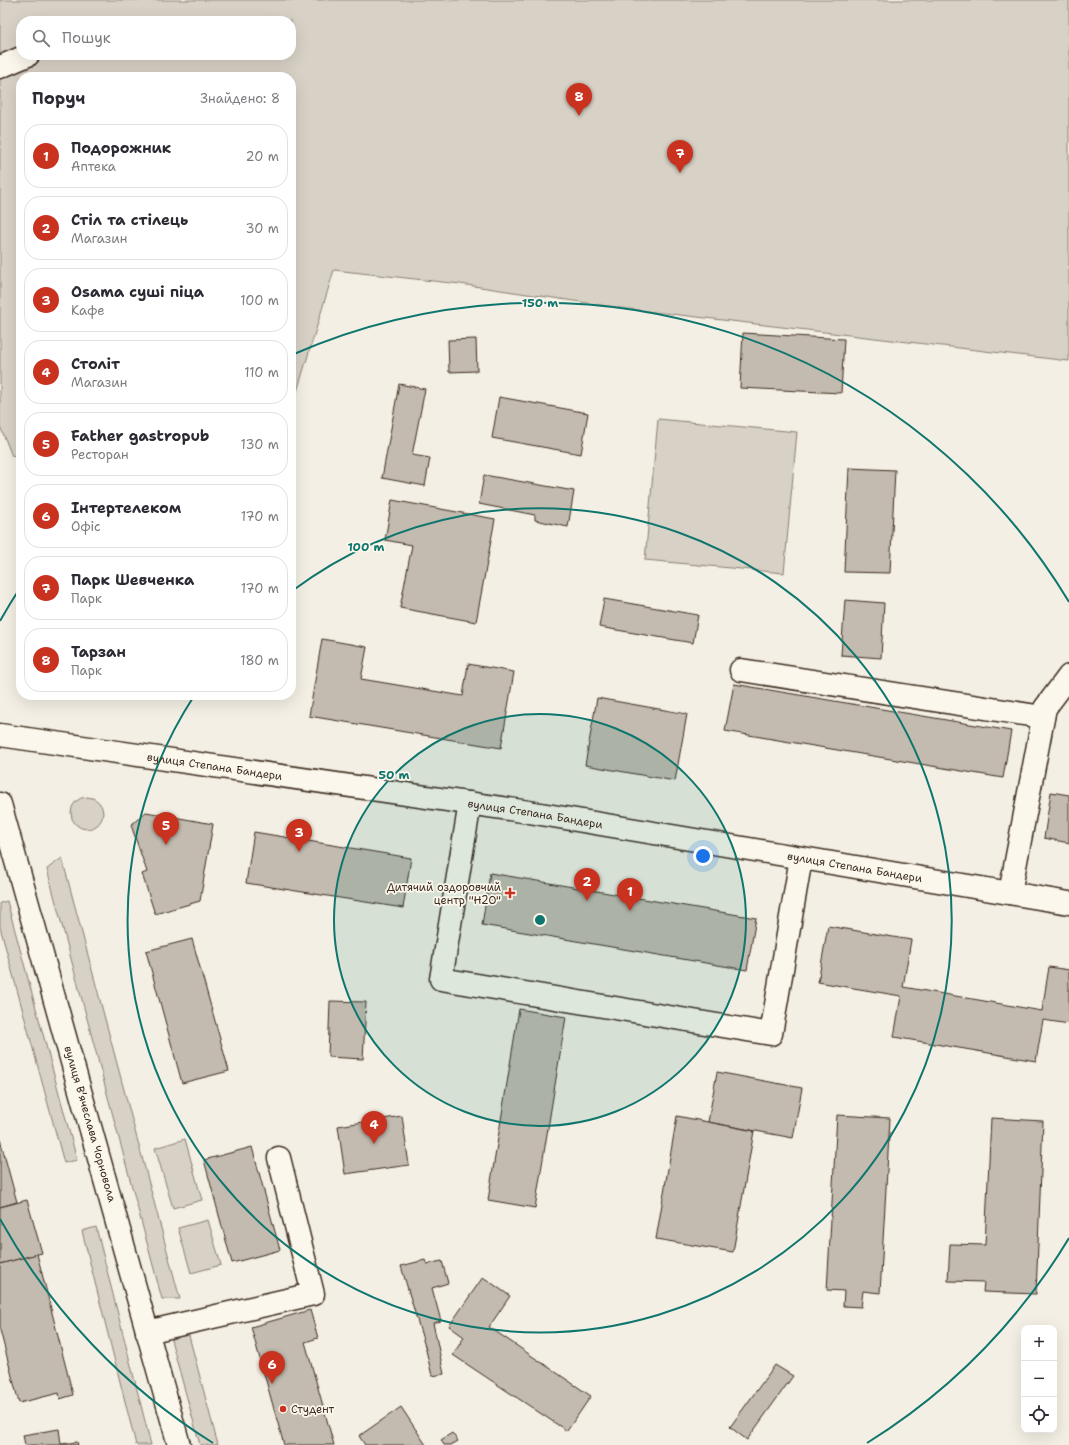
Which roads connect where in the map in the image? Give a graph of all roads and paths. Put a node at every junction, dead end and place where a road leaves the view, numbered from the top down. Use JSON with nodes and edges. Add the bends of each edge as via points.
{"nodes":[{"id":1,"x":16,"y":60,"type":"edge"},
{"id":2,"x":0,"y":67,"type":"edge"},
{"id":3,"x":740,"y":670,"type":"dead end"},
{"id":4,"x":1069,"y":676,"type":"edge"},
{"id":5,"x":1043,"y":717,"type":"junction"},
{"id":6,"x":0,"y":735,"type":"edge"},
{"id":7,"x":470,"y":803,"type":"junction"},
{"id":8,"x":0,"y":804,"type":"edge"},
{"id":9,"x":801,"y":858,"type":"junction"},
{"id":10,"x":1010,"y":893,"type":"junction"},
{"id":11,"x":1069,"y":903,"type":"edge"},
{"id":12,"x":279,"y":1158,"type":"dead end"},
{"id":13,"x":147,"y":1332,"type":"junction"},
{"id":14,"x":179,"y":1445,"type":"edge"}],
"edges":[{"from":1,"to":2,"type":"main road"},
{"from":3,"to":5,"type":"main road"},
{"from":4,"to":5,"type":"main road","via":[[1045,708]]},
{"from":5,"to":10,"type":"main road"},
{"from":6,"to":7,"type":"main road","name":"вулиця Степана Бандери"},
{"from":7,"to":9,"type":"main road","name":"вулиця Степана Бандери"},
{"from":7,"to":9,"type":"main road","via":[[441,979],[771,1034]]},
{"from":8,"to":13,"type":"main road","name":"вулиця Вʼячеслава Чорновола"},
{"from":9,"to":10,"type":"main road","name":"вулиця Степана Бандери"},
{"from":10,"to":11,"type":"main road","name":"вулиця Степана Бандери"},
{"from":12,"to":13,"type":"main road","via":[[313,1294]]},
{"from":13,"to":14,"type":"main road","name":"вулиця Вʼячеслава Чорновола"}]}
